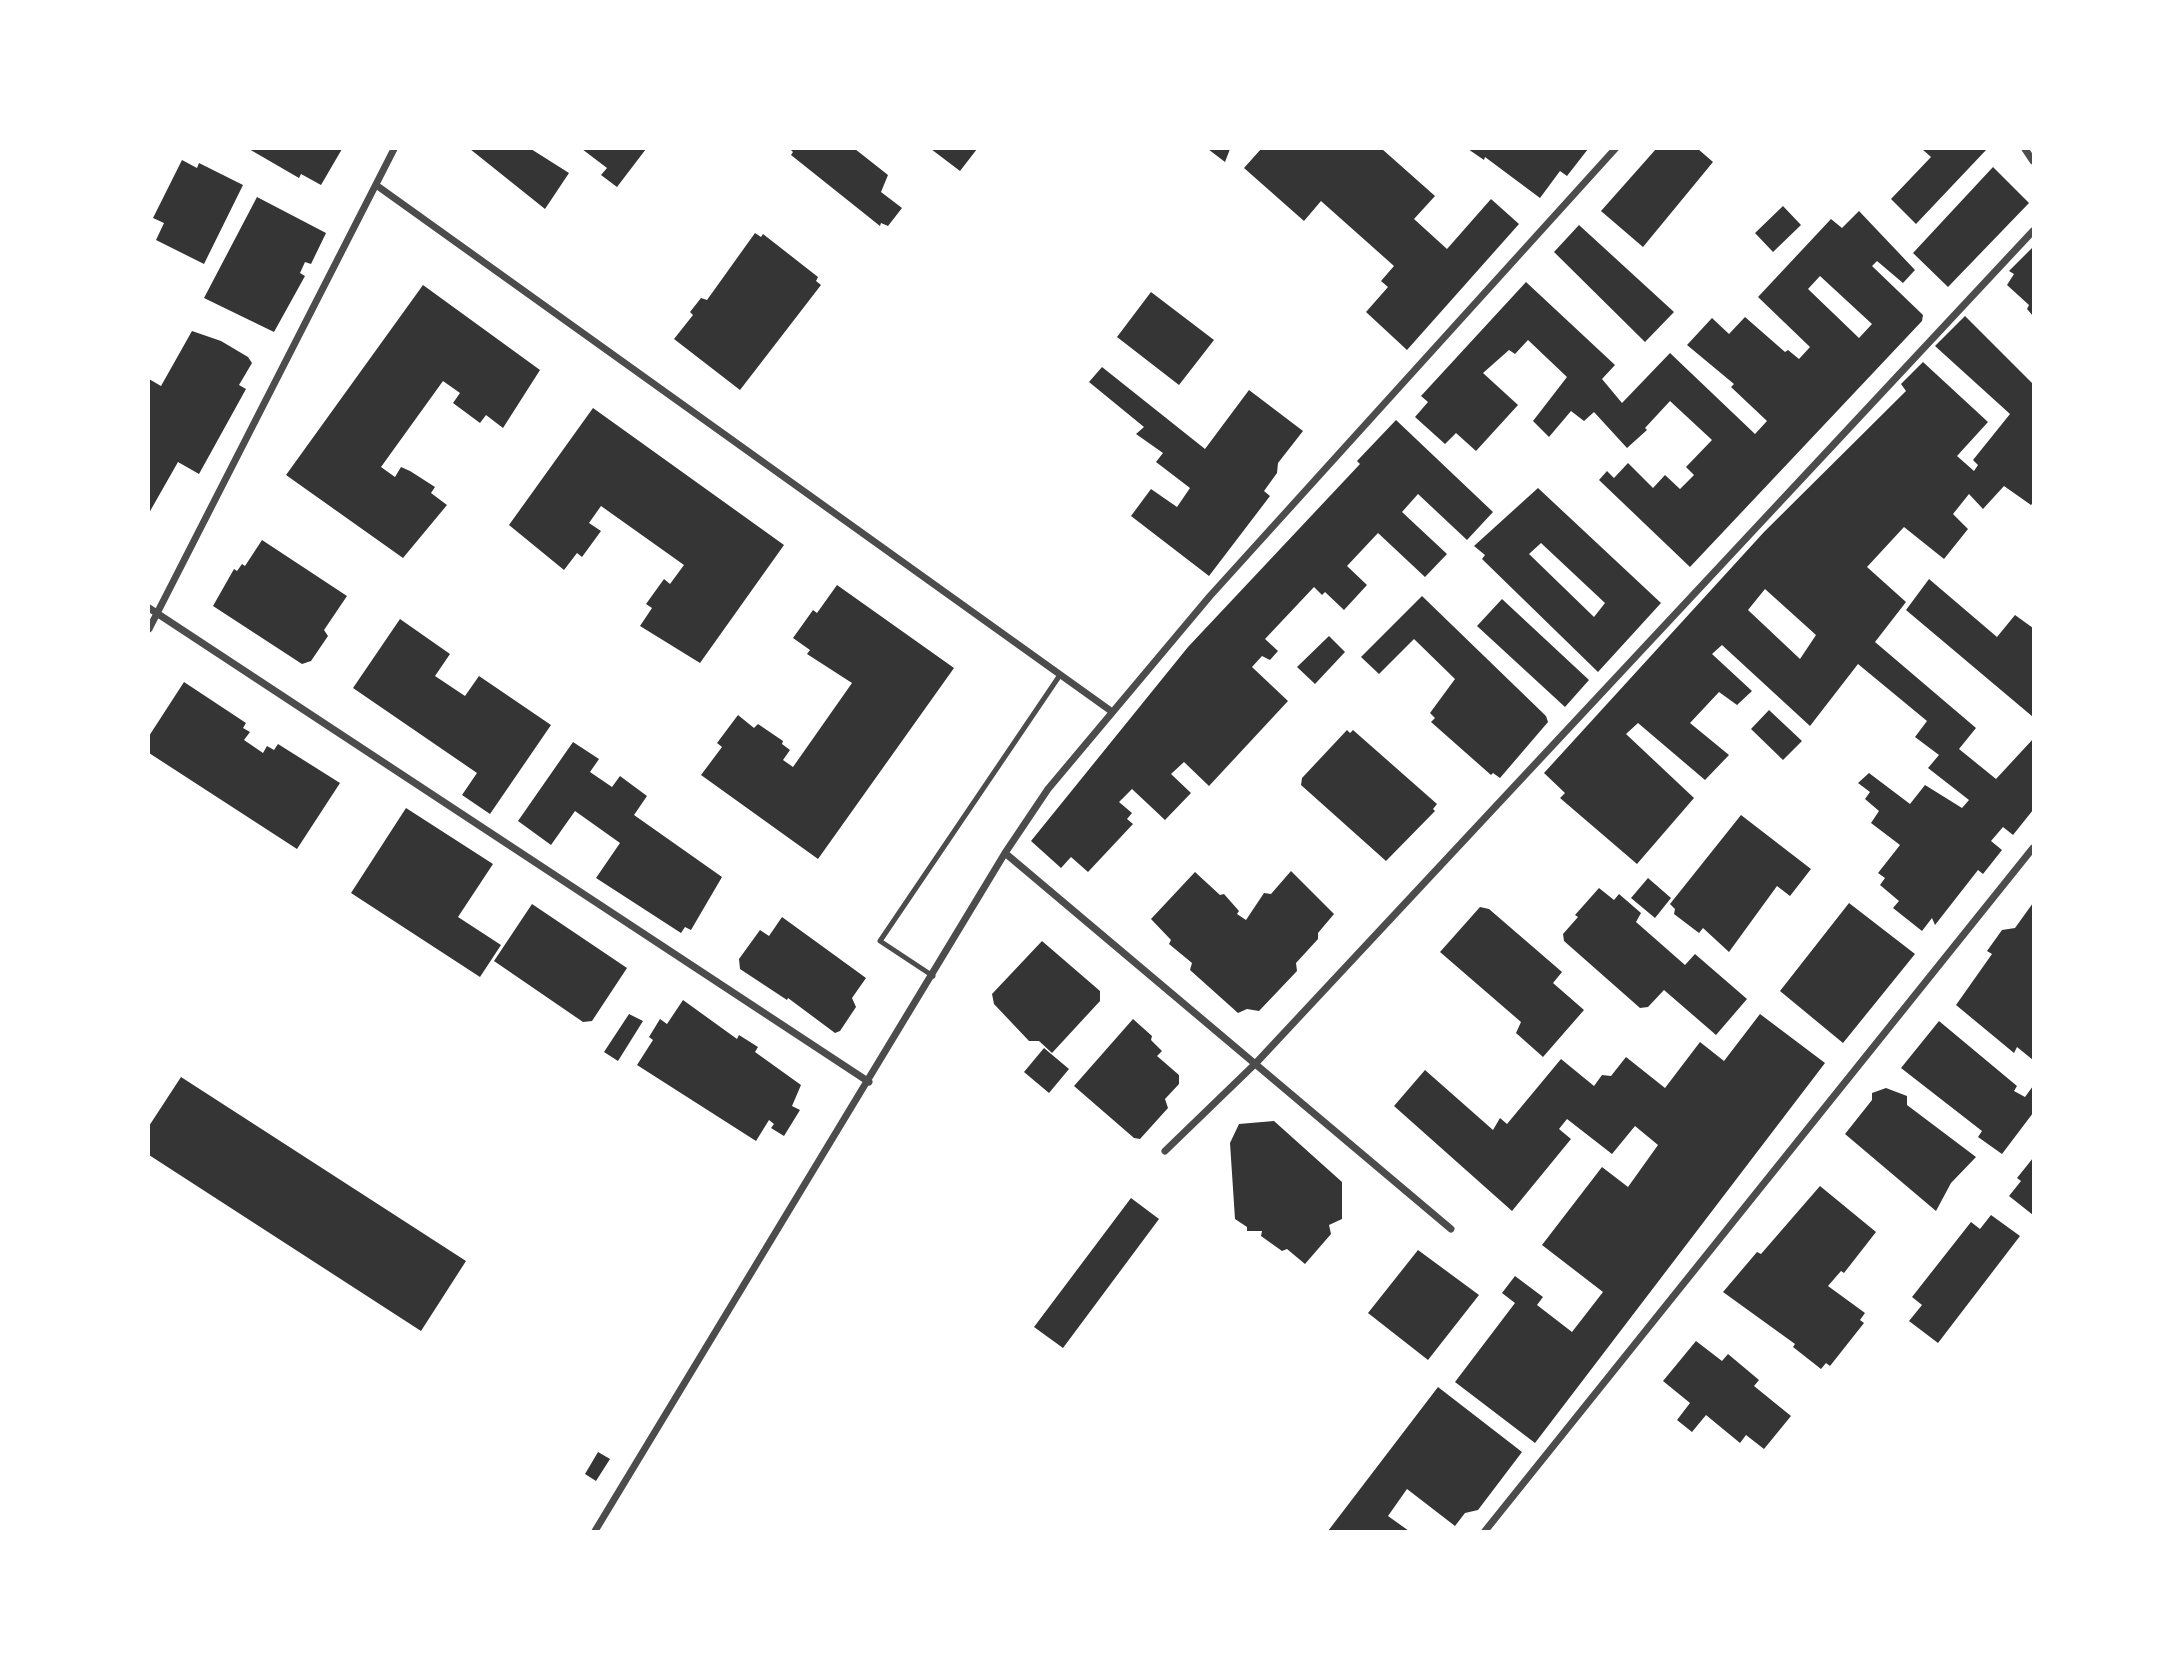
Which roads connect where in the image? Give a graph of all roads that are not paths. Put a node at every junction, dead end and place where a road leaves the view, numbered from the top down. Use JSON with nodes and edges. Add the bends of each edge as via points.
{"nodes":[{"id":1,"x":394,"y":149,"type":"edge"},
{"id":2,"x":1615,"y":149,"type":"edge"},
{"id":3,"x":2025,"y":149,"type":"edge"},
{"id":4,"x":2033,"y":161,"type":"edge"},
{"id":5,"x":376,"y":185,"type":"junction"},
{"id":6,"x":2033,"y":231,"type":"edge"},
{"id":7,"x":149,"y":608,"type":"edge"},
{"id":8,"x":157,"y":612,"type":"junction"},
{"id":9,"x":149,"y":629,"type":"edge"},
{"id":10,"x":1060,"y":675,"type":"junction"},
{"id":11,"x":1111,"y":711,"type":"junction"},
{"id":12,"x":2033,"y":848,"type":"edge"},
{"id":13,"x":1005,"y":853,"type":"junction"},
{"id":14,"x":933,"y":976,"type":"junction"},
{"id":15,"x":1256,"y":1063,"type":"junction"},
{"id":16,"x":869,"y":1082,"type":"junction"},
{"id":17,"x":1165,"y":1151,"type":"dead end"},
{"id":18,"x":1451,"y":1229,"type":"dead end"},
{"id":19,"x":596,"y":1531,"type":"edge"},
{"id":20,"x":1485,"y":1531,"type":"edge"}],
"edges":[{"from":1,"to":5,"type":"street"},
{"from":2,"to":11,"type":"street","via":[[1344,445]]},
{"from":3,"to":4,"type":"street"},
{"from":5,"to":8,"type":"street"},
{"from":5,"to":10,"type":"street"},
{"from":6,"to":15,"type":"street"},
{"from":7,"to":8,"type":"street"},
{"from":8,"to":9,"type":"street"},
{"from":8,"to":16,"type":"street"},
{"from":10,"to":11,"type":"street"},
{"from":10,"to":14,"type":"lane","via":[[880,941]]},
{"from":11,"to":13,"type":"street","via":[[1048,789]]},
{"from":12,"to":20,"type":"street"},
{"from":13,"to":14,"type":"street"},
{"from":13,"to":15,"type":"street"},
{"from":14,"to":16,"type":"street"},
{"from":15,"to":17,"type":"street"},
{"from":15,"to":18,"type":"street"},
{"from":16,"to":19,"type":"street"}]}
